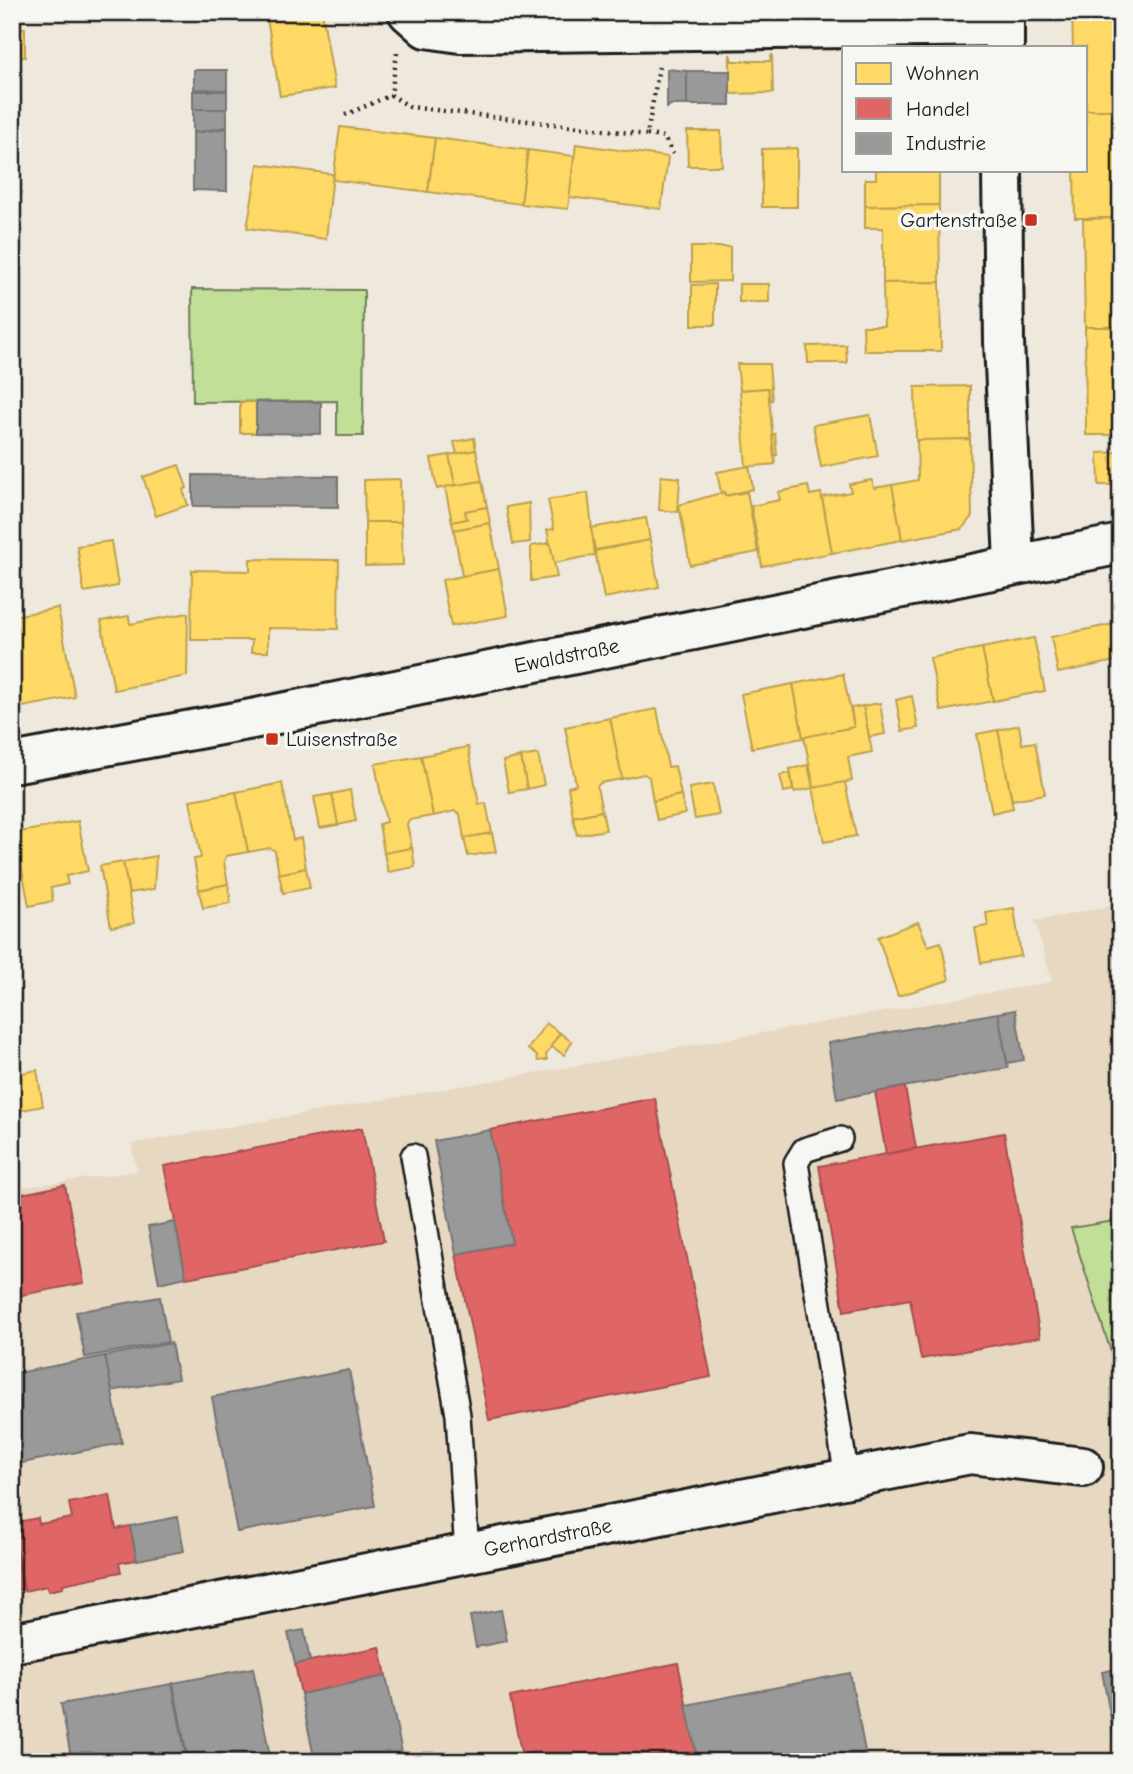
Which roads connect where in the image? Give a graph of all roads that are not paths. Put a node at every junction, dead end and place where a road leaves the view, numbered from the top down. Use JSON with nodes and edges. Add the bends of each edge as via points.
{"nodes":[{"id":1,"x":404,"y":26,"type":"edge"},
{"id":2,"x":1004,"y":29,"type":"edge"},
{"id":3,"x":1002,"y":172,"type":"edge"},
{"id":4,"x":1121,"y":544,"type":"edge"},
{"id":5,"x":1014,"y":563,"type":"junction"},
{"id":6,"x":12,"y":763,"type":"edge"},
{"id":7,"x":840,"y":1139,"type":"dead end"},
{"id":8,"x":413,"y":1156,"type":"dead end"},
{"id":9,"x":1083,"y":1467,"type":"dead end"},
{"id":10,"x":847,"y":1478,"type":"junction"},
{"id":11,"x":467,"y":1553,"type":"junction"},
{"id":12,"x":12,"y":1643,"type":"edge"}],
"edges":[{"from":1,"to":2,"type":"street","via":[[460,33]]},
{"from":3,"to":5,"type":"street"},
{"from":4,"to":5,"type":"street","name":"Ewaldstraße"},
{"from":5,"to":6,"type":"street","name":"Ewaldstraße","via":[[252,719]]},
{"from":7,"to":10,"type":"lane","via":[[804,1150],[796,1163]]},
{"from":8,"to":11,"type":"lane","via":[[458,1415]]},
{"from":9,"to":10,"type":"street","name":"Gerhardstraße","via":[[970,1454]]},
{"from":10,"to":11,"type":"street","name":"Gerhardstraße"},
{"from":11,"to":12,"type":"street","name":"Gerhardstraße"}]}
